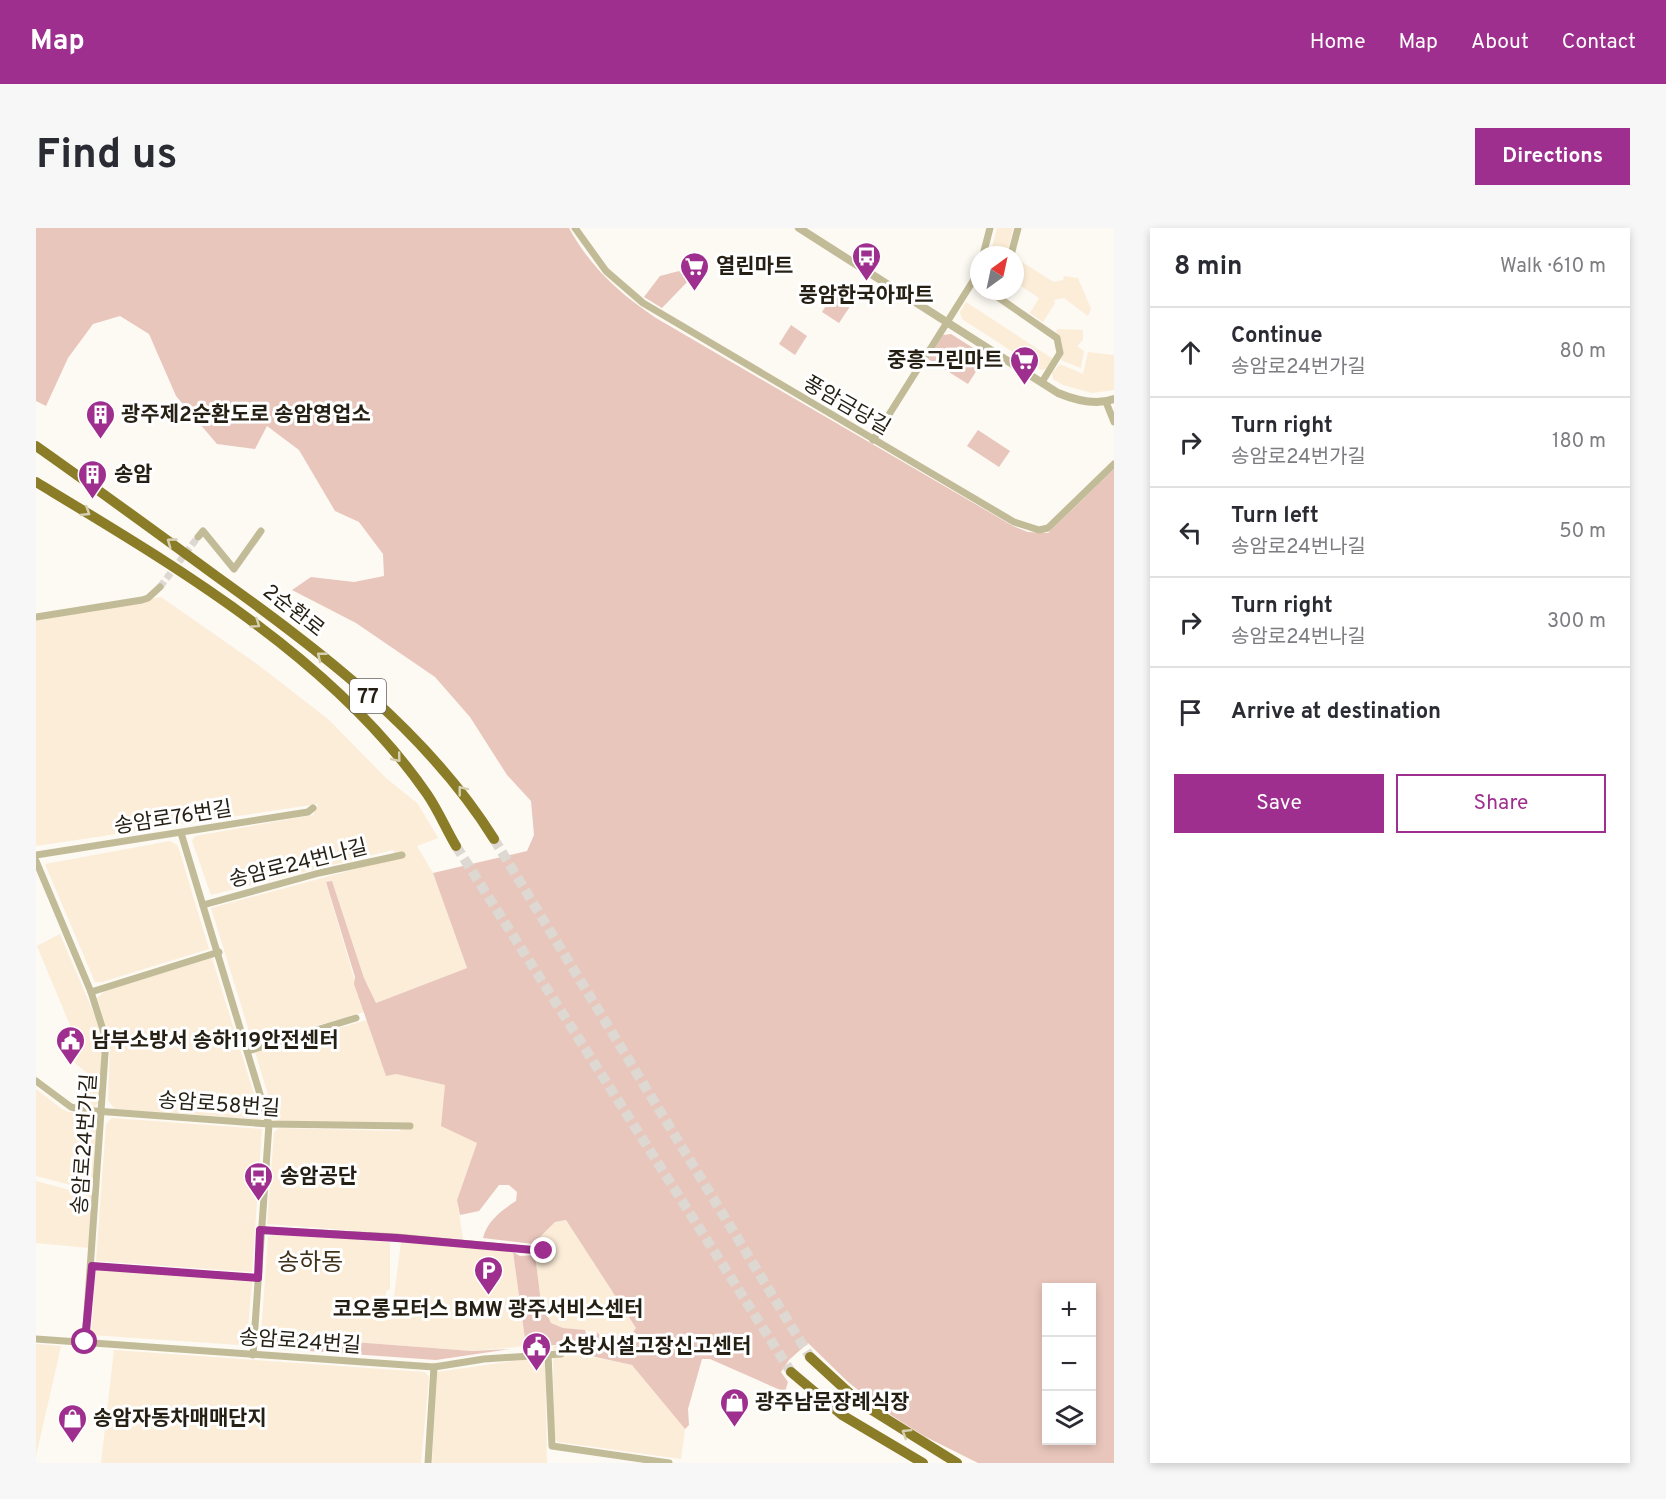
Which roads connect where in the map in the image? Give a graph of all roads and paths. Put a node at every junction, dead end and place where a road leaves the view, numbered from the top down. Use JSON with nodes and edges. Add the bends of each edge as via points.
{"nodes":[{"id":1,"x":575,"y":228,"type":"edge"},
{"id":2,"x":799,"y":228,"type":"edge"},
{"id":3,"x":990,"y":228,"type":"edge"},
{"id":4,"x":1018,"y":228,"type":"edge"},
{"id":5,"x":985,"y":246,"type":"edge"},
{"id":6,"x":1013,"y":246,"type":"edge"},
{"id":7,"x":970,"y":291,"type":"edge"},
{"id":8,"x":1005,"y":300,"type":"edge"},
{"id":9,"x":947,"y":321,"type":"junction"},
{"id":10,"x":1042,"y":382,"type":"junction"},
{"id":11,"x":1110,"y":401,"type":"edge"},
{"id":12,"x":1114,"y":422,"type":"edge"},
{"id":13,"x":873,"y":440,"type":"junction"},
{"id":14,"x":36,"y":446,"type":"edge"},
{"id":15,"x":1114,"y":464,"type":"edge"},
{"id":16,"x":36,"y":482,"type":"edge"},
{"id":17,"x":261,"y":531,"type":"dead end"},
{"id":18,"x":198,"y":537,"type":"dead end"},
{"id":19,"x":160,"y":586,"type":"tunnel mouth"},
{"id":20,"x":36,"y":617,"type":"edge"},
{"id":21,"x":313,"y":808,"type":"dead end"},
{"id":22,"x":181,"y":833,"type":"junction"},
{"id":23,"x":494,"y":839,"type":"tunnel mouth"},
{"id":24,"x":456,"y":846,"type":"tunnel mouth"},
{"id":25,"x":36,"y":855,"type":"edge"},
{"id":26,"x":402,"y":855,"type":"dead end"},
{"id":27,"x":36,"y":861,"type":"edge"},
{"id":28,"x":203,"y":905,"type":"junction"},
{"id":29,"x":219,"y":952,"type":"junction"},
{"id":30,"x":91,"y":992,"type":"junction"},
{"id":31,"x":356,"y":1018,"type":"dead end"},
{"id":32,"x":248,"y":1051,"type":"junction"},
{"id":33,"x":36,"y":1081,"type":"edge"},
{"id":34,"x":101,"y":1112,"type":"junction"},
{"id":35,"x":269,"y":1124,"type":"junction"},
{"id":36,"x":410,"y":1126,"type":"dead end"},
{"id":37,"x":260,"y":1230,"type":"junction"},
{"id":38,"x":544,"y":1251,"type":"dead end"},
{"id":39,"x":92,"y":1266,"type":"junction"},
{"id":40,"x":258,"y":1278,"type":"junction"},
{"id":41,"x":36,"y":1339,"type":"edge"},
{"id":42,"x":85,"y":1342,"type":"junction"},
{"id":43,"x":548,"y":1354,"type":"junction"},
{"id":44,"x":561,"y":1354,"type":"dead end"},
{"id":45,"x":253,"y":1355,"type":"junction"},
{"id":46,"x":810,"y":1357,"type":"tunnel mouth"},
{"id":47,"x":434,"y":1367,"type":"junction"},
{"id":48,"x":790,"y":1372,"type":"tunnel mouth"},
{"id":49,"x":428,"y":1463,"type":"edge"},
{"id":50,"x":669,"y":1463,"type":"edge"},
{"id":51,"x":923,"y":1463,"type":"edge"},
{"id":52,"x":957,"y":1463,"type":"edge"}],
"edges":[{"from":1,"to":13,"type":"street","name":"풍암금당길","via":[[606,271],[643,303]]},
{"from":2,"to":9,"type":"street"},
{"from":3,"to":5,"type":"street"},
{"from":4,"to":6,"type":"street"},
{"from":7,"to":9,"type":"street"},
{"from":8,"to":10,"type":"street","via":[[1057,338],[1060,353]]},
{"from":9,"to":10,"type":"street"},
{"from":9,"to":13,"type":"street"},
{"from":10,"to":11,"type":"street","via":[[1071,399]]},
{"from":11,"to":12,"type":"street"},
{"from":13,"to":15,"type":"street","name":"풍암금당길","via":[[1014,522],[1039,530],[1057,521]]},
{"from":23,"to":14,"type":"highway","name":"2순환로","number":"77","one_way":true,"via":[[443,768],[357,686],[271,615]]},
{"from":16,"to":24,"type":"highway","name":"2순환로","number":"77","one_way":true,"via":[[257,625],[312,669],[369,724],[420,786]]},
{"from":17,"to":18,"type":"street","via":[[234,569],[203,531]]},
{"from":19,"to":20,"type":"street","via":[[142,600]]},
{"from":21,"to":22,"type":"street","name":"송암로76번길"},
{"from":22,"to":25,"type":"street","name":"송암로76번길"},
{"from":22,"to":28,"type":"street","name":"송암로24번나길"},
{"from":26,"to":28,"type":"street","name":"송암로24번나길"},
{"from":27,"to":30,"type":"street","name":"송암로24번가길"},
{"from":28,"to":29,"type":"street","name":"송암로24번나길"},
{"from":29,"to":30,"type":"street"},
{"from":29,"to":32,"type":"street","name":"송암로24번나길"},
{"from":30,"to":34,"type":"street","name":"송암로24번가길","via":[[106,1038]]},
{"from":31,"to":32,"type":"street"},
{"from":32,"to":35,"type":"street","name":"송암로24번나길"},
{"from":33,"to":34,"type":"street","name":"송암로58번길","via":[[71,1107]]},
{"from":34,"to":35,"type":"street","name":"송암로58번길"},
{"from":34,"to":39,"type":"street","name":"송암로24번가길"},
{"from":35,"to":36,"type":"street","name":"송암로58번길"},
{"from":35,"to":37,"type":"street","name":"송암로24번나길"},
{"from":37,"to":38,"type":"street"},
{"from":37,"to":40,"type":"street","name":"송암로24번나길"},
{"from":39,"to":40,"type":"street"},
{"from":39,"to":42,"type":"street","name":"송암로24번가길"},
{"from":40,"to":45,"type":"street","name":"송암로24번나길"},
{"from":41,"to":42,"type":"street","name":"송암로24번길"},
{"from":42,"to":45,"type":"street","name":"송암로24번길"},
{"from":43,"to":44,"type":"street","name":"송암로24번길"},
{"from":43,"to":47,"type":"street","name":"송암로24번길"},
{"from":43,"to":50,"type":"street","via":[[552,1446]]},
{"from":45,"to":47,"type":"street","name":"송암로24번길"},
{"from":52,"to":46,"type":"highway","one_way":true,"via":[[859,1402]]},
{"from":47,"to":49,"type":"street"},
{"from":48,"to":51,"type":"highway","via":[[842,1415]]}]}
